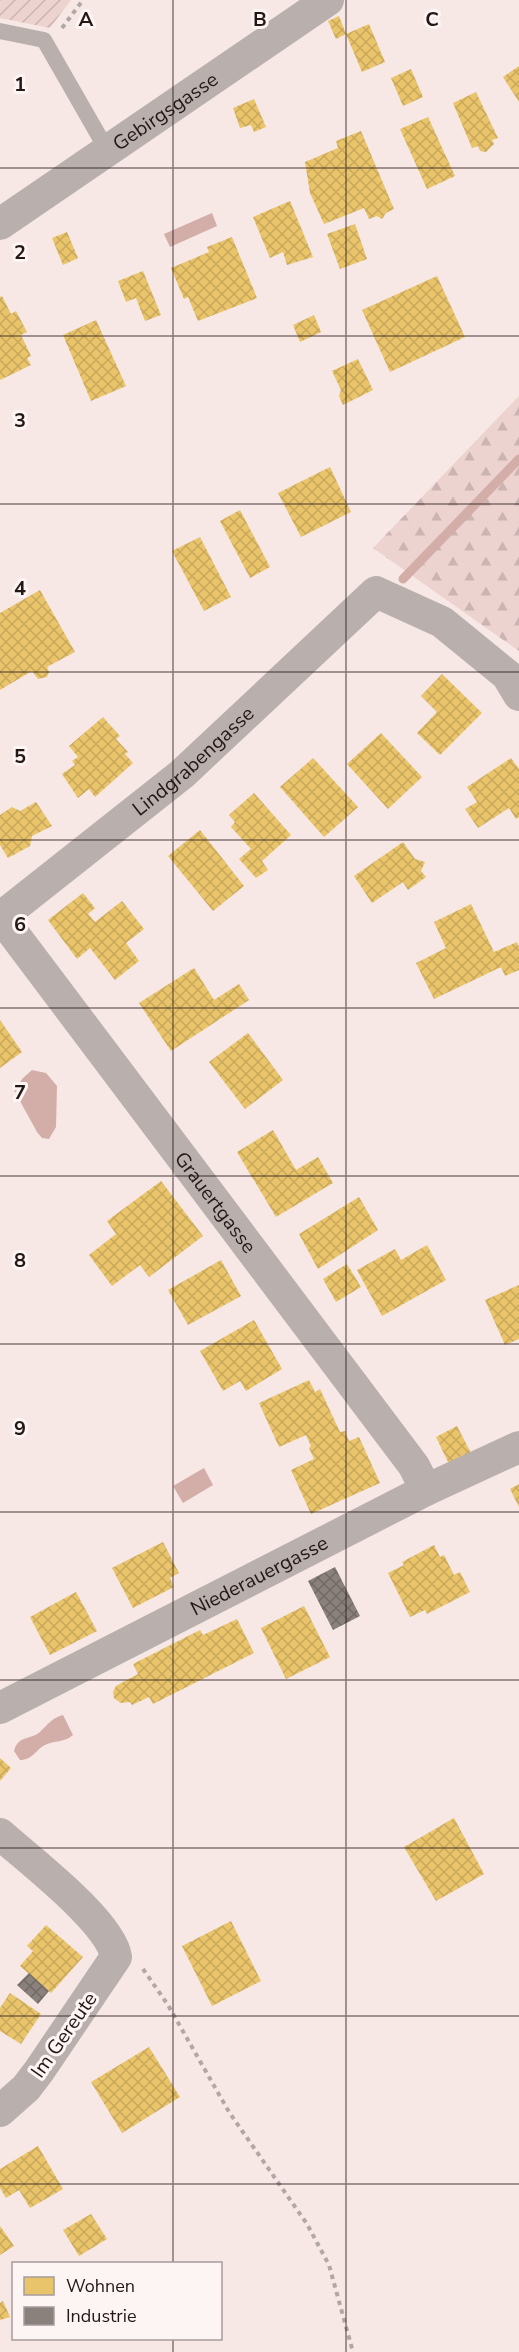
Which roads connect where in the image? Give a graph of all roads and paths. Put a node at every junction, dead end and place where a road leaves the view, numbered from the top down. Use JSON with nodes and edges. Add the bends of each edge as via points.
{"nodes":[{"id":1,"x":83,"y":0,"type":"edge"},
{"id":2,"x":328,"y":0,"type":"edge"},
{"id":3,"x":0,"y":31,"type":"edge"},
{"id":4,"x":44,"y":40,"type":"junction"},
{"id":5,"x":107,"y":150,"type":"junction"},
{"id":6,"x":0,"y":224,"type":"edge"},
{"id":7,"x":519,"y":695,"type":"edge"},
{"id":8,"x":0,"y":918,"type":"edge"},
{"id":9,"x":519,"y":1447,"type":"edge"},
{"id":10,"x":426,"y":1490,"type":"junction"},
{"id":11,"x":0,"y":1708,"type":"edge"},
{"id":12,"x":0,"y":1834,"type":"edge"},
{"id":13,"x":115,"y":1950,"type":"junction"},
{"id":14,"x":0,"y":2111,"type":"edge"},
{"id":15,"x":353,"y":2352,"type":"edge"}],
"edges":[{"from":1,"to":4,"type":"path","via":[[54,39]]},
{"from":2,"to":5,"type":"street","name":"Gebirgsgasse"},
{"from":3,"to":4,"type":"lane"},
{"from":4,"to":5,"type":"lane"},
{"from":5,"to":6,"type":"street","name":"Gebirgsgasse"},
{"from":7,"to":8,"type":"street","name":"Lindgrabengasse","via":[[507,675],[442,622],[375,592],[182,774]]},
{"from":8,"to":10,"type":"street","name":"Grauertgasse","via":[[414,1466]]},
{"from":9,"to":10,"type":"street","name":"Niederauergasse"},
{"from":10,"to":11,"type":"street","name":"Niederauergasse"},
{"from":12,"to":13,"type":"street","via":[[78,1904]]},
{"from":13,"to":14,"type":"street","name":"Im Gereute","via":[[113,1964],[39,2071]]},
{"from":13,"to":15,"type":"path","via":[[133,1957],[153,1981],[229,2112],[307,2224],[329,2265]]}]}
